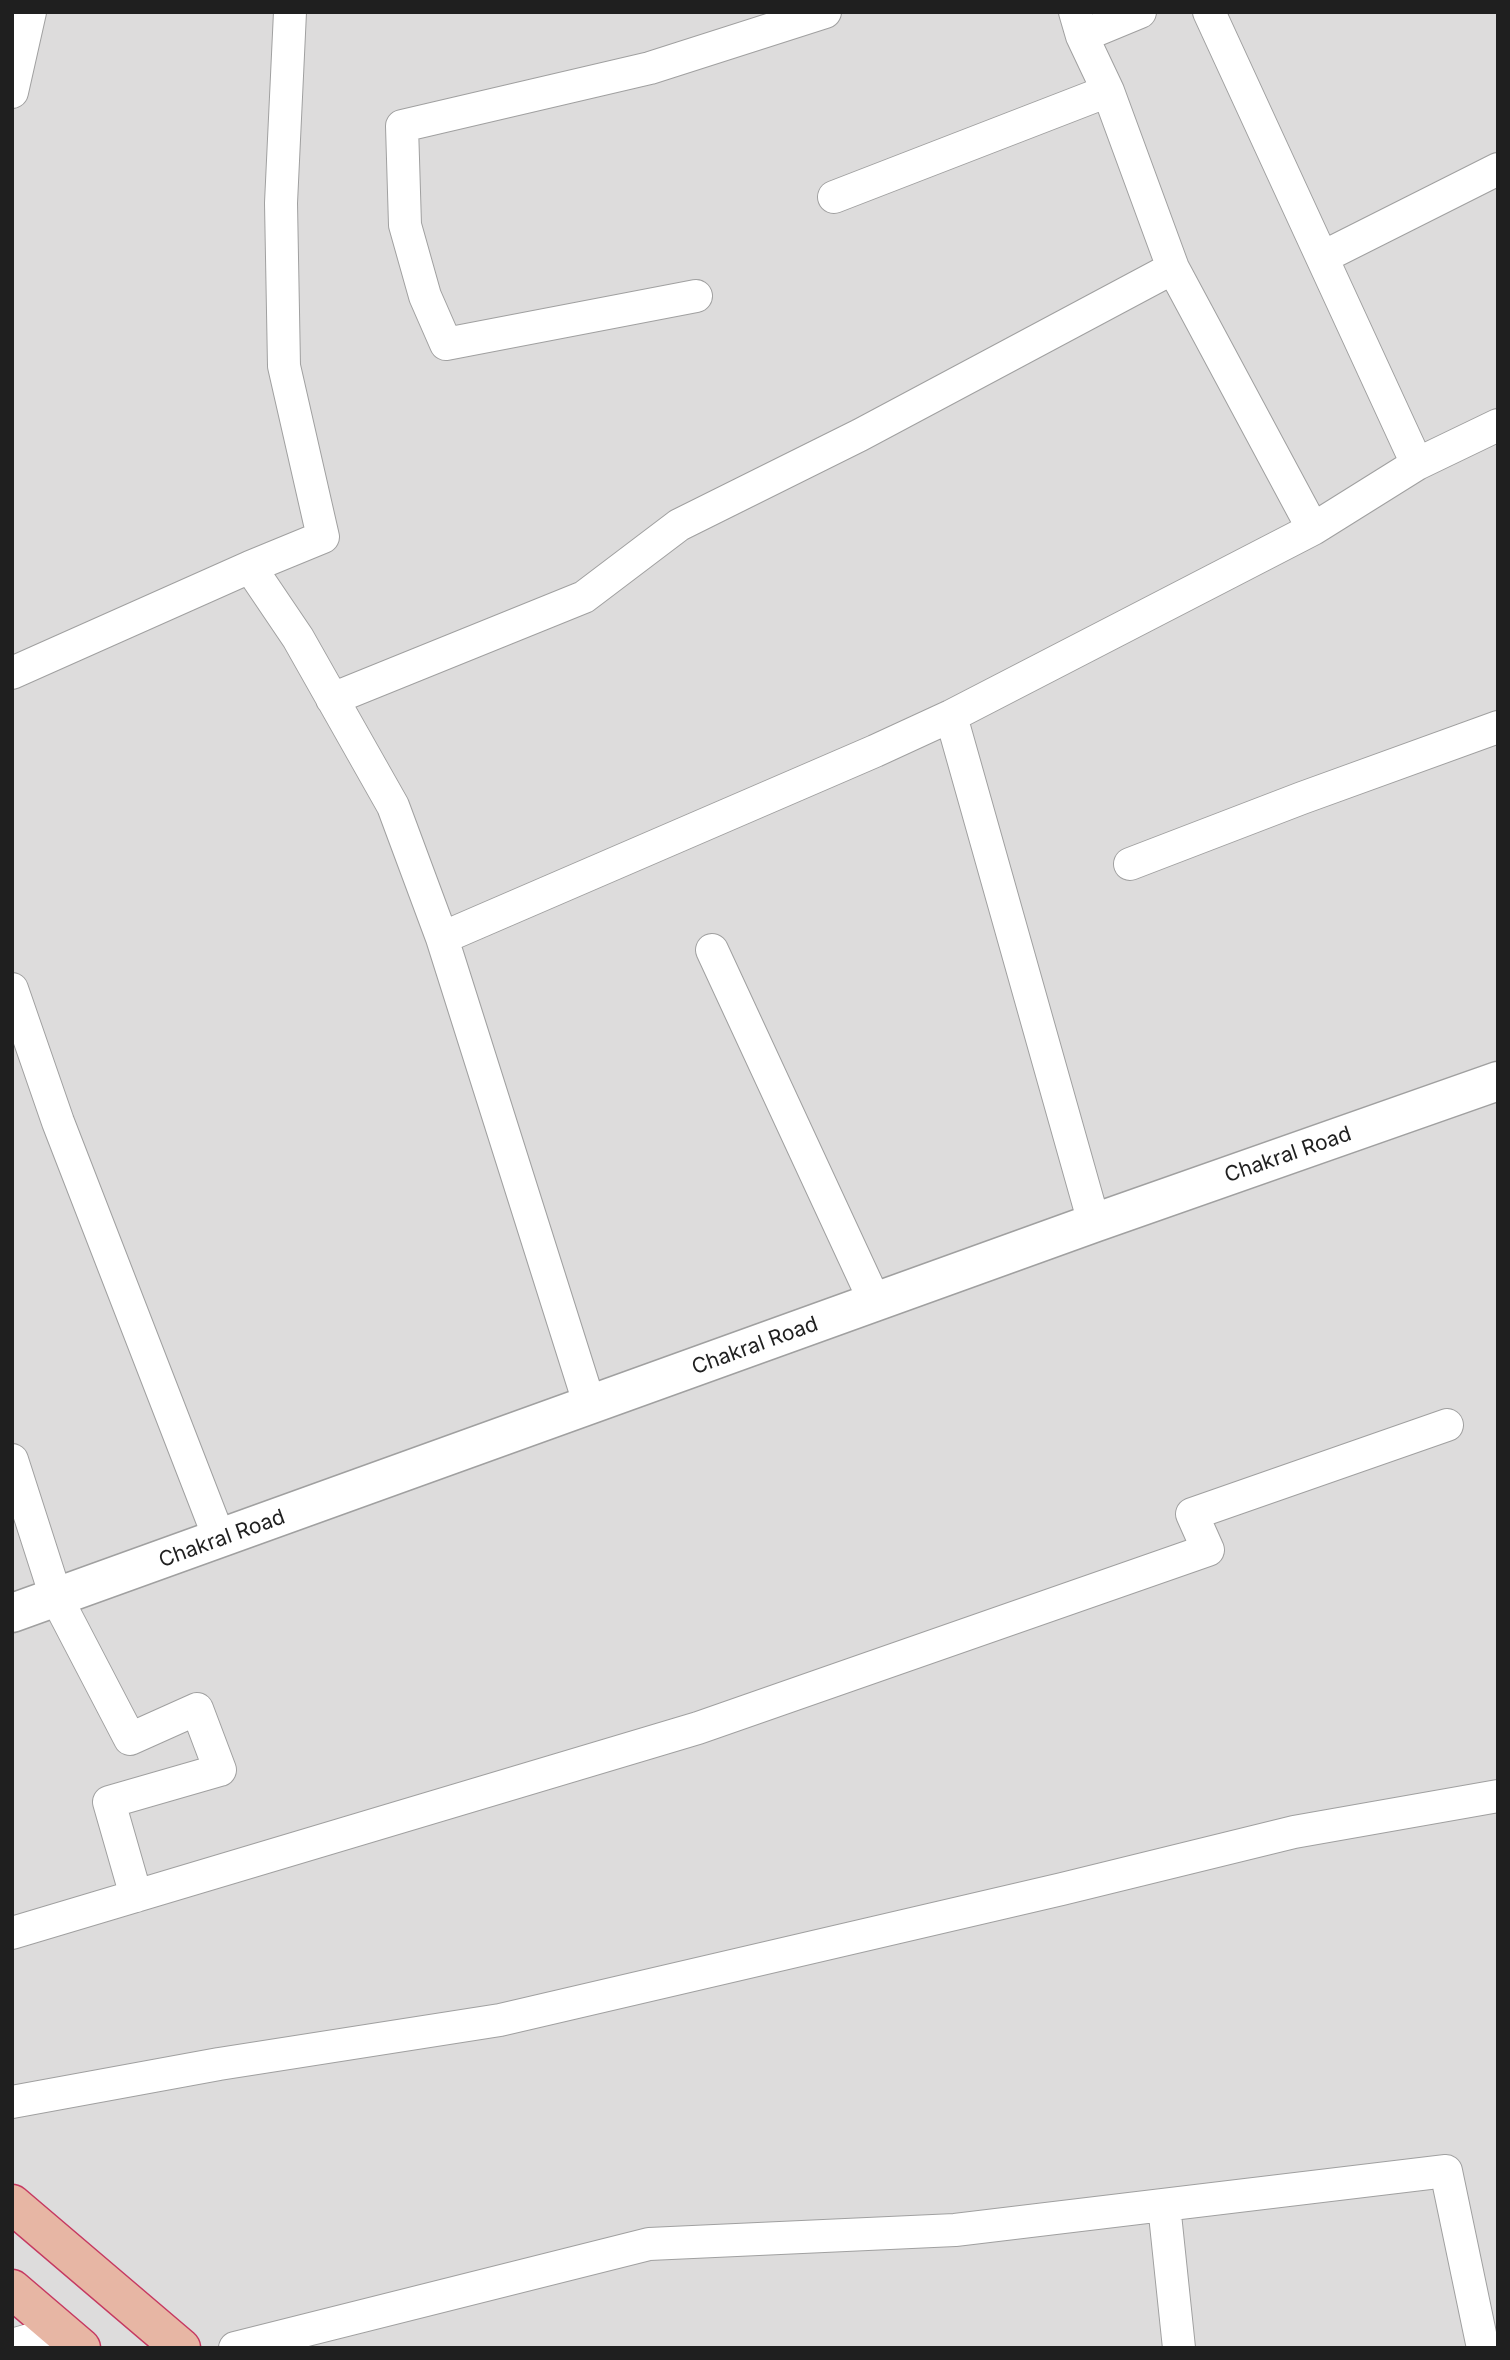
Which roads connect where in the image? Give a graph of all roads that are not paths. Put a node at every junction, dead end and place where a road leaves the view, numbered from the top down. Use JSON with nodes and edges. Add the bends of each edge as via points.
{"nodes":[{"id":1,"x":30,"y":12,"type":"edge"},
{"id":2,"x":290,"y":12,"type":"edge"},
{"id":3,"x":825,"y":12,"type":"edge"},
{"id":4,"x":1140,"y":12,"type":"edge"},
{"id":5,"x":1209,"y":12,"type":"edge"},
{"id":6,"x":1079,"y":24,"type":"edge"},
{"id":7,"x":1108,"y":91,"type":"junction"},
{"id":8,"x":12,"y":92,"type":"edge"},
{"id":9,"x":1498,"y":169,"type":"edge"},
{"id":10,"x":834,"y":197,"type":"dead end"},
{"id":11,"x":1323,"y":257,"type":"junction"},
{"id":12,"x":1173,"y":268,"type":"junction"},
{"id":13,"x":696,"y":296,"type":"dead end"},
{"id":14,"x":1498,"y":425,"type":"edge"},
{"id":15,"x":1417,"y":464,"type":"junction"},
{"id":16,"x":1312,"y":528,"type":"junction"},
{"id":17,"x":250,"y":567,"type":"junction"},
{"id":18,"x":12,"y":673,"type":"edge"},
{"id":19,"x":332,"y":699,"type":"junction"},
{"id":20,"x":951,"y":716,"type":"junction"},
{"id":21,"x":1498,"y":727,"type":"edge"},
{"id":22,"x":1130,"y":864,"type":"dead end"},
{"id":23,"x":442,"y":938,"type":"junction"},
{"id":24,"x":712,"y":950,"type":"dead end"},
{"id":25,"x":12,"y":989,"type":"edge"},
{"id":26,"x":1498,"y":1081,"type":"edge"},
{"id":27,"x":1094,"y":1223,"type":"junction"},
{"id":28,"x":875,"y":1303,"type":"junction"},
{"id":29,"x":590,"y":1406,"type":"junction"},
{"id":30,"x":1447,"y":1425,"type":"dead end"},
{"id":31,"x":12,"y":1460,"type":"edge"},
{"id":32,"x":220,"y":1539,"type":"junction"},
{"id":33,"x":56,"y":1597,"type":"junction"},
{"id":34,"x":12,"y":1613,"type":"edge"},
{"id":35,"x":1498,"y":1796,"type":"edge"},
{"id":36,"x":136,"y":1896,"type":"junction"},
{"id":37,"x":12,"y":1933,"type":"edge"},
{"id":38,"x":12,"y":2102,"type":"edge"},
{"id":39,"x":12,"y":2204,"type":"edge"},
{"id":40,"x":1164,"y":2205,"type":"junction"},
{"id":41,"x":12,"y":2289,"type":"edge"},
{"id":42,"x":71,"y":2339,"type":"edge"},
{"id":43,"x":12,"y":2345,"type":"edge"},
{"id":44,"x":180,"y":2348,"type":"edge"},
{"id":45,"x":235,"y":2348,"type":"edge"},
{"id":46,"x":1180,"y":2348,"type":"edge"},
{"id":47,"x":1483,"y":2348,"type":"edge"}],
"edges":[{"from":1,"to":8,"type":"street"},
{"from":2,"to":17,"type":"street","via":[[281,203],[284,366],[323,537]]},
{"from":3,"to":13,"type":"street","via":[[650,68],[402,126],[405,225],[425,296],[446,344]]},
{"from":4,"to":6,"type":"street"},
{"from":5,"to":11,"type":"street"},
{"from":6,"to":7,"type":"street"},
{"from":7,"to":10,"type":"street"},
{"from":7,"to":12,"type":"street"},
{"from":9,"to":11,"type":"street"},
{"from":11,"to":15,"type":"street"},
{"from":12,"to":16,"type":"street"},
{"from":12,"to":19,"type":"street","via":[[860,435],[679,525],[584,597]]},
{"from":14,"to":15,"type":"street"},
{"from":15,"to":16,"type":"street"},
{"from":16,"to":20,"type":"street"},
{"from":17,"to":18,"type":"street"},
{"from":17,"to":19,"type":"street"},
{"from":19,"to":23,"type":"street","via":[[393,806]]},
{"from":20,"to":23,"type":"street"},
{"from":20,"to":27,"type":"street"},
{"from":21,"to":22,"type":"street"},
{"from":23,"to":29,"type":"street"},
{"from":24,"to":28,"type":"street"},
{"from":25,"to":32,"type":"street","via":[[58,1122]]},
{"from":26,"to":27,"type":"street","name":"Chakral Road"},
{"from":27,"to":28,"type":"street","name":"Chakral Road"},
{"from":28,"to":29,"type":"street","name":"Chakral Road"},
{"from":29,"to":32,"type":"street","name":"Chakral Road"},
{"from":30,"to":36,"type":"street","via":[[1192,1514],[1208,1550],[698,1728]]},
{"from":31,"to":33,"type":"street"},
{"from":32,"to":33,"type":"street","name":"Chakral Road"},
{"from":33,"to":34,"type":"street","name":"Chakral Road"},
{"from":33,"to":36,"type":"street","via":[[130,1739],[197,1709],[220,1770],[109,1802]]},
{"from":35,"to":38,"type":"street","via":[[1294,1832],[500,2020]]},
{"from":36,"to":37,"type":"street"},
{"from":39,"to":44,"type":"highway"},
{"from":40,"to":45,"type":"street","via":[[955,2230],[649,2244]]},
{"from":40,"to":46,"type":"street"},
{"from":40,"to":47,"type":"street","via":[[1446,2172]]},
{"from":41,"to":42,"type":"highway"},
{"from":42,"to":43,"type":"street"}]}
